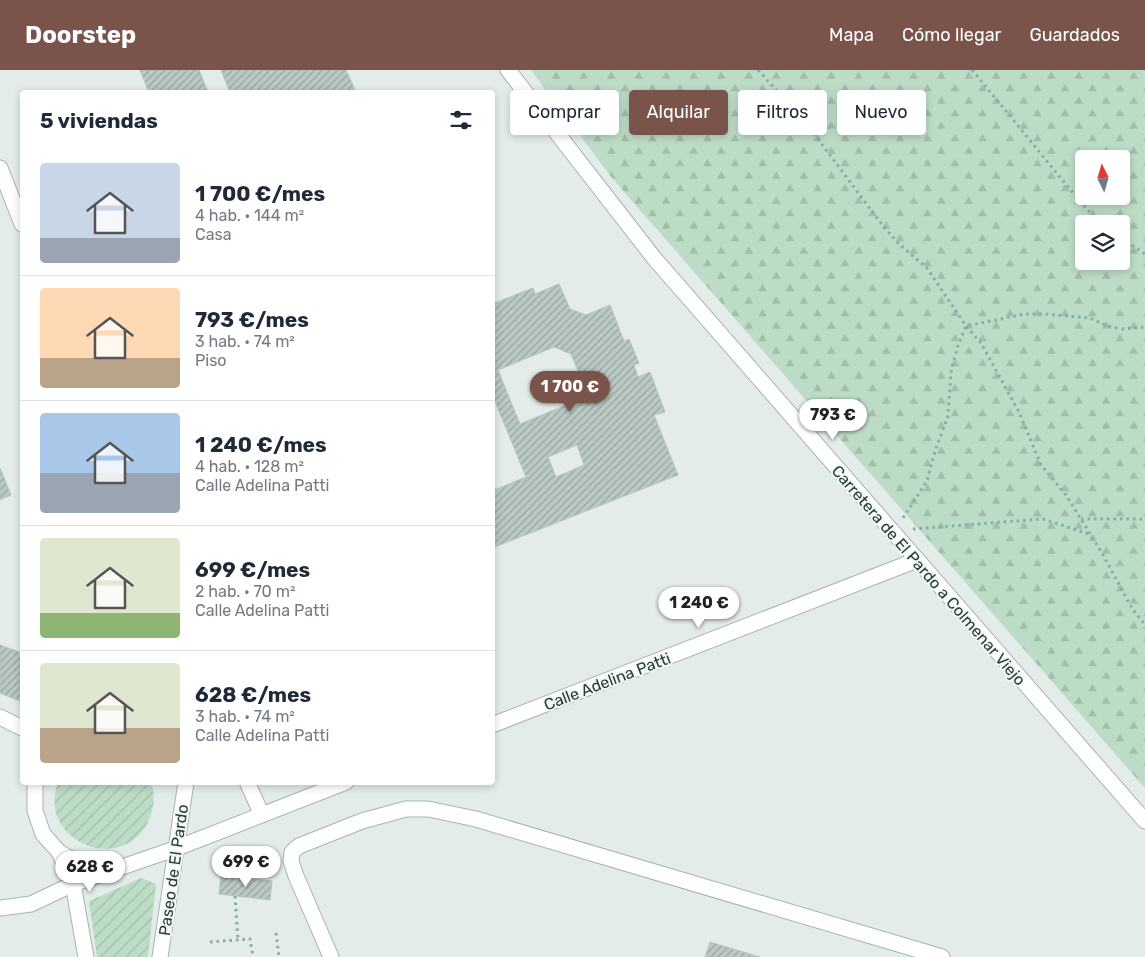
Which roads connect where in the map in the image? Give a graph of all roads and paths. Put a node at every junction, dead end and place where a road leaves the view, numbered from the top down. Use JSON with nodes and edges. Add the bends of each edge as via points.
{"nodes":[{"id":1,"x":508,"y":70,"type":"edge"},
{"id":2,"x":758,"y":70,"type":"edge"},
{"id":3,"x":972,"y":70,"type":"edge"},
{"id":4,"x":0,"y":168,"type":"edge"},
{"id":5,"x":1092,"y":215,"type":"edge"},
{"id":6,"x":20,"y":219,"type":"edge"},
{"id":7,"x":1130,"y":244,"type":"edge"},
{"id":8,"x":1145,"y":254,"type":"edge"},
{"id":9,"x":966,"y":326,"type":"junction"},
{"id":10,"x":1145,"y":327,"type":"edge"},
{"id":11,"x":1081,"y":519,"type":"junction"},
{"id":12,"x":1145,"y":519,"type":"edge"},
{"id":13,"x":893,"y":533,"type":"junction"},
{"id":14,"x":1090,"y":534,"type":"junction"},
{"id":15,"x":917,"y":560,"type":"junction"},
{"id":16,"x":1145,"y":628,"type":"edge"},
{"id":17,"x":0,"y":717,"type":"edge"},
{"id":18,"x":495,"y":725,"type":"edge"},
{"id":19,"x":20,"y":727,"type":"edge"},
{"id":20,"x":36,"y":785,"type":"edge"},
{"id":21,"x":186,"y":785,"type":"edge"},
{"id":22,"x":248,"y":785,"type":"edge"},
{"id":23,"x":338,"y":785,"type":"edge"},
{"id":24,"x":262,"y":815,"type":"junction"},
{"id":25,"x":1145,"y":821,"type":"edge"},
{"id":26,"x":177,"y":848,"type":"junction"},
{"id":27,"x":59,"y":852,"type":"junction"},
{"id":28,"x":98,"y":875,"type":"junction"},
{"id":29,"x":73,"y":884,"type":"junction"},
{"id":30,"x":235,"y":896,"type":"dead end"},
{"id":31,"x":0,"y":908,"type":"edge"},
{"id":32,"x":276,"y":933,"type":"dead end"},
{"id":33,"x":238,"y":940,"type":"junction"},
{"id":34,"x":210,"y":942,"type":"dead end"},
{"id":35,"x":85,"y":957,"type":"edge"},
{"id":36,"x":160,"y":957,"type":"edge"},
{"id":37,"x":253,"y":957,"type":"edge"},
{"id":38,"x":279,"y":957,"type":"edge"},
{"id":39,"x":331,"y":957,"type":"edge"},
{"id":40,"x":942,"y":957,"type":"edge"}],
"edges":[{"from":1,"to":13,"type":"street","name":"Carretera de El Pardo a Colmenar Viejo","via":[[654,258]]},
{"from":2,"to":9,"type":"path","via":[[806,123],[883,226],[927,268]]},
{"from":3,"to":5,"type":"path"},
{"from":4,"to":6,"type":"street"},
{"from":7,"to":8,"type":"path"},
{"from":9,"to":10,"type":"path","via":[[1025,314],[1044,314],[1090,318],[1122,329]]},
{"from":9,"to":11,"type":"path","via":[[981,343],[1019,412],[1041,465]]},
{"from":9,"to":13,"type":"path","via":[[951,372],[948,416],[927,481]]},
{"from":11,"to":12,"type":"path"},
{"from":11,"to":14,"type":"path"},
{"from":13,"to":14,"type":"path","via":[[1043,519]]},
{"from":13,"to":15,"type":"street","name":"Carretera de El Pardo a Colmenar Viejo"},
{"from":14,"to":16,"type":"path"},
{"from":15,"to":18,"type":"street","name":"Calle Adelina Patti"},
{"from":15,"to":25,"type":"street","name":"Carretera de El Pardo a Colmenar Viejo"},
{"from":17,"to":19,"type":"street"},
{"from":20,"to":27,"type":"street","via":[[35,811],[43,834]]},
{"from":21,"to":26,"type":"street","name":"Paseo de El Pardo"},
{"from":22,"to":24,"type":"street"},
{"from":23,"to":24,"type":"street"},
{"from":24,"to":26,"type":"street"},
{"from":26,"to":28,"type":"street"},
{"from":26,"to":36,"type":"street","name":"Paseo de El Pardo"},
{"from":27,"to":28,"type":"street"},
{"from":27,"to":29,"type":"street"},
{"from":28,"to":29,"type":"street"},
{"from":29,"to":31,"type":"street","via":[[31,904]]},
{"from":29,"to":35,"type":"street"},
{"from":30,"to":33,"type":"path"},
{"from":32,"to":38,"type":"path"},
{"from":33,"to":34,"type":"path"},
{"from":33,"to":37,"type":"path","via":[[250,939]]},
{"from":39,"to":40,"type":"street","via":[[296,876],[292,852],[299,846],[362,821],[406,809],[428,809],[476,819]]}]}
